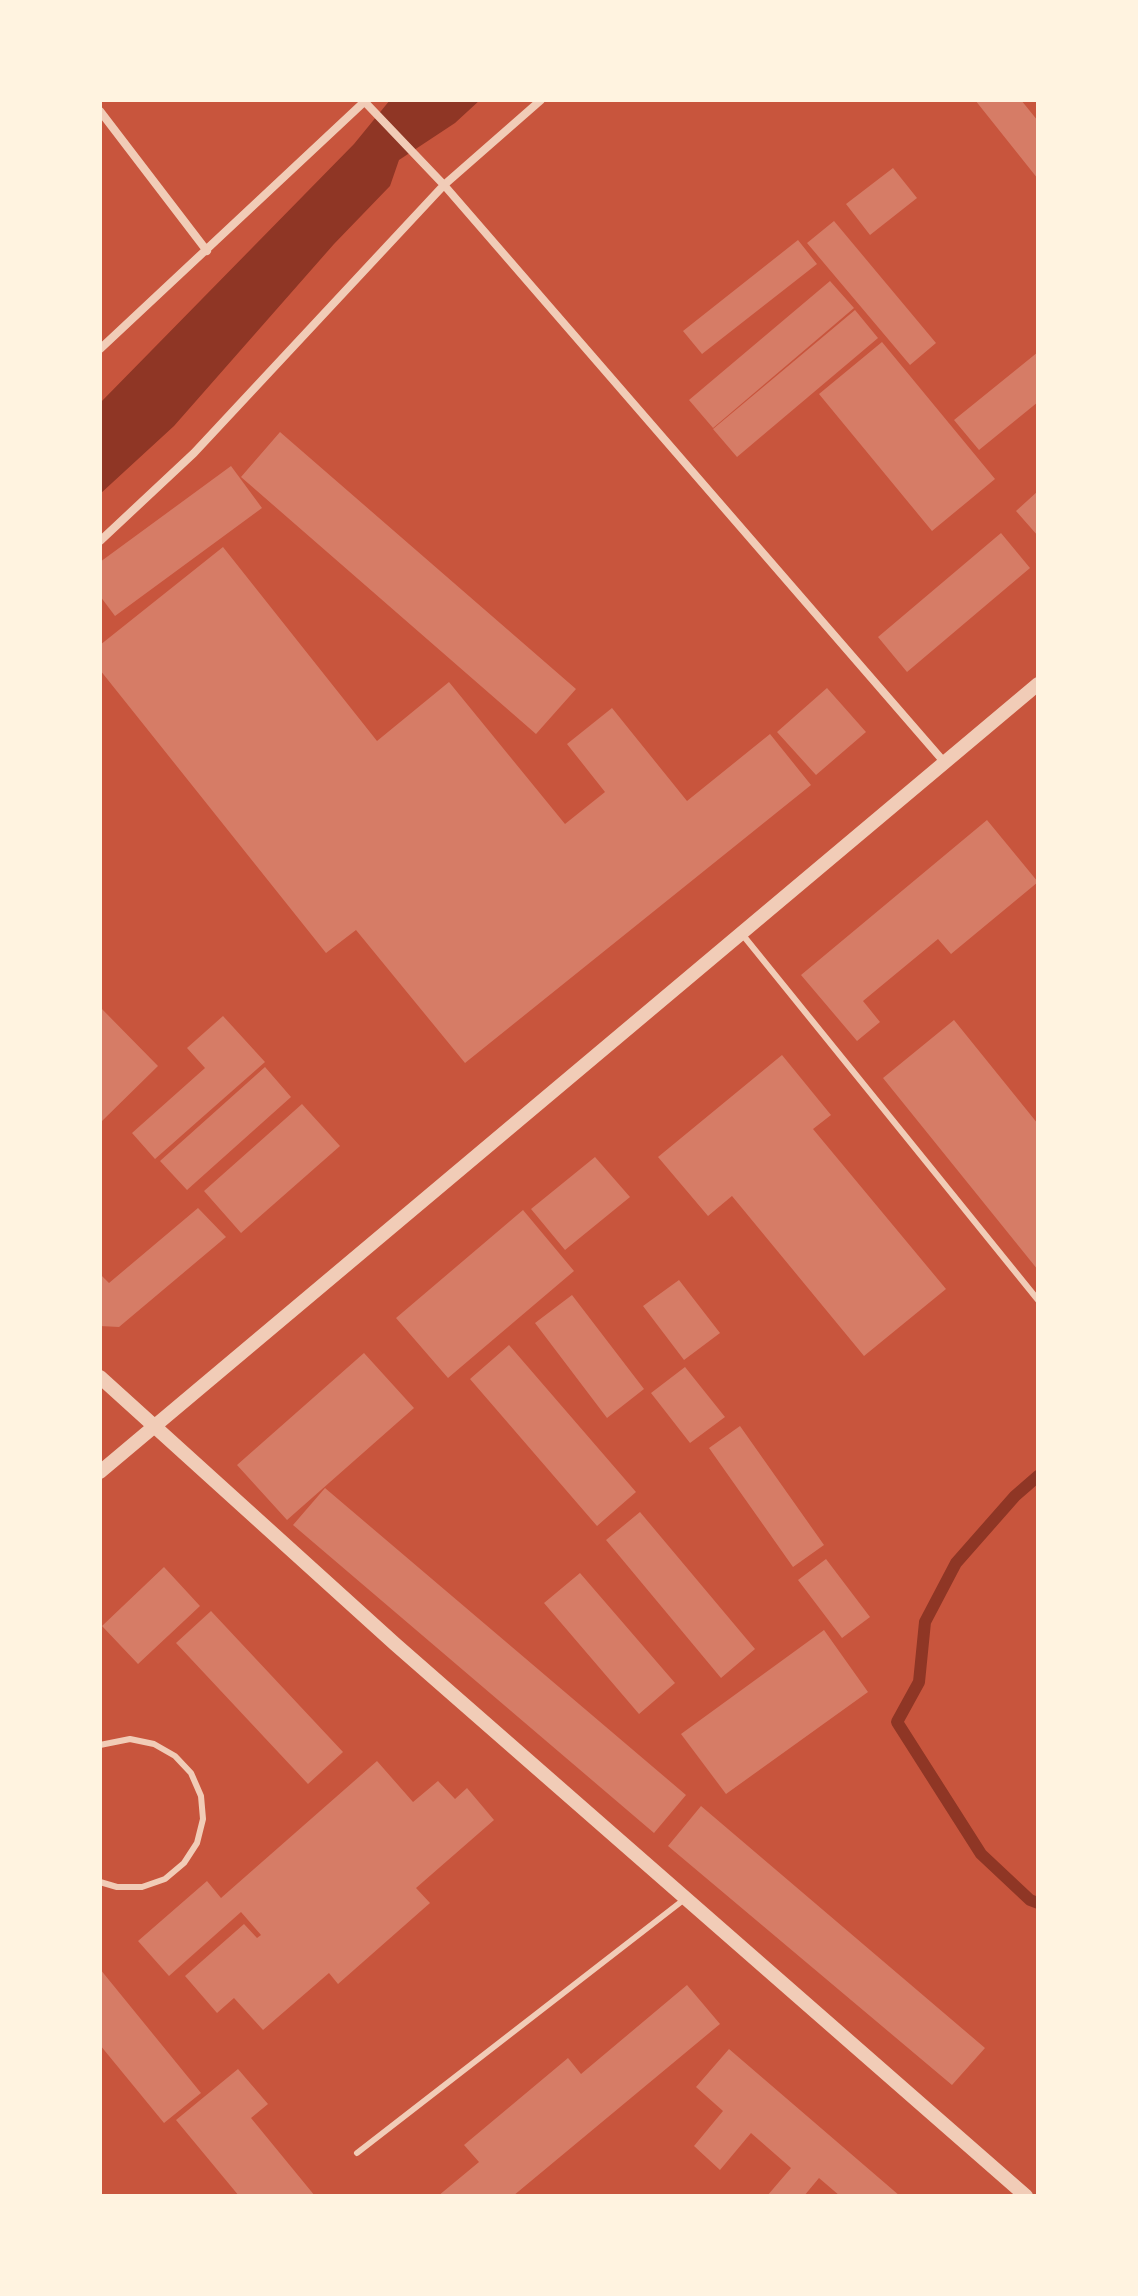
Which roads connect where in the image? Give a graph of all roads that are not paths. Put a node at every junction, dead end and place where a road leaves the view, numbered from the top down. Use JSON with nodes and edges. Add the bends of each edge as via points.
{"nodes":[{"id":1,"x":541,"y":100,"type":"edge"},
{"id":2,"x":364,"y":101,"type":"edge"},
{"id":3,"x":100,"y":111,"type":"edge"},
{"id":4,"x":444,"y":185,"type":"junction"},
{"id":5,"x":207,"y":251,"type":"junction"},
{"id":6,"x":100,"y":349,"type":"edge"},
{"id":7,"x":100,"y":541,"type":"edge"},
{"id":8,"x":1038,"y":684,"type":"edge"},
{"id":9,"x":945,"y":763,"type":"junction"},
{"id":10,"x":742,"y":934,"type":"junction"},
{"id":11,"x":1038,"y":1300,"type":"edge"},
{"id":12,"x":100,"y":1377,"type":"edge"},
{"id":13,"x":153,"y":1428,"type":"junction"},
{"id":14,"x":100,"y":1472,"type":"edge"},
{"id":15,"x":100,"y":1745,"type":"edge"},
{"id":16,"x":100,"y":1882,"type":"edge"},
{"id":17,"x":686,"y":1898,"type":"junction"},
{"id":18,"x":357,"y":2153,"type":"dead end"},
{"id":19,"x":1026,"y":2196,"type":"edge"}],
"edges":[{"from":1,"to":4,"type":"street"},
{"from":2,"to":4,"type":"street"},
{"from":2,"to":5,"type":"street"},
{"from":3,"to":5,"type":"street"},
{"from":4,"to":7,"type":"street","via":[[194,453]]},
{"from":4,"to":9,"type":"street"},
{"from":5,"to":6,"type":"street"},
{"from":8,"to":9,"type":"street"},
{"from":9,"to":10,"type":"street"},
{"from":10,"to":11,"type":"lane"},
{"from":10,"to":13,"type":"street"},
{"from":12,"to":13,"type":"street"},
{"from":13,"to":14,"type":"street"},
{"from":13,"to":17,"type":"street"},
{"from":15,"to":16,"type":"lane","via":[[130,1739],[175,1756],[191,1773],[203,1819],[191,1853],[165,1879],[142,1887]]},
{"from":17,"to":18,"type":"lane"},
{"from":17,"to":19,"type":"street"}]}
